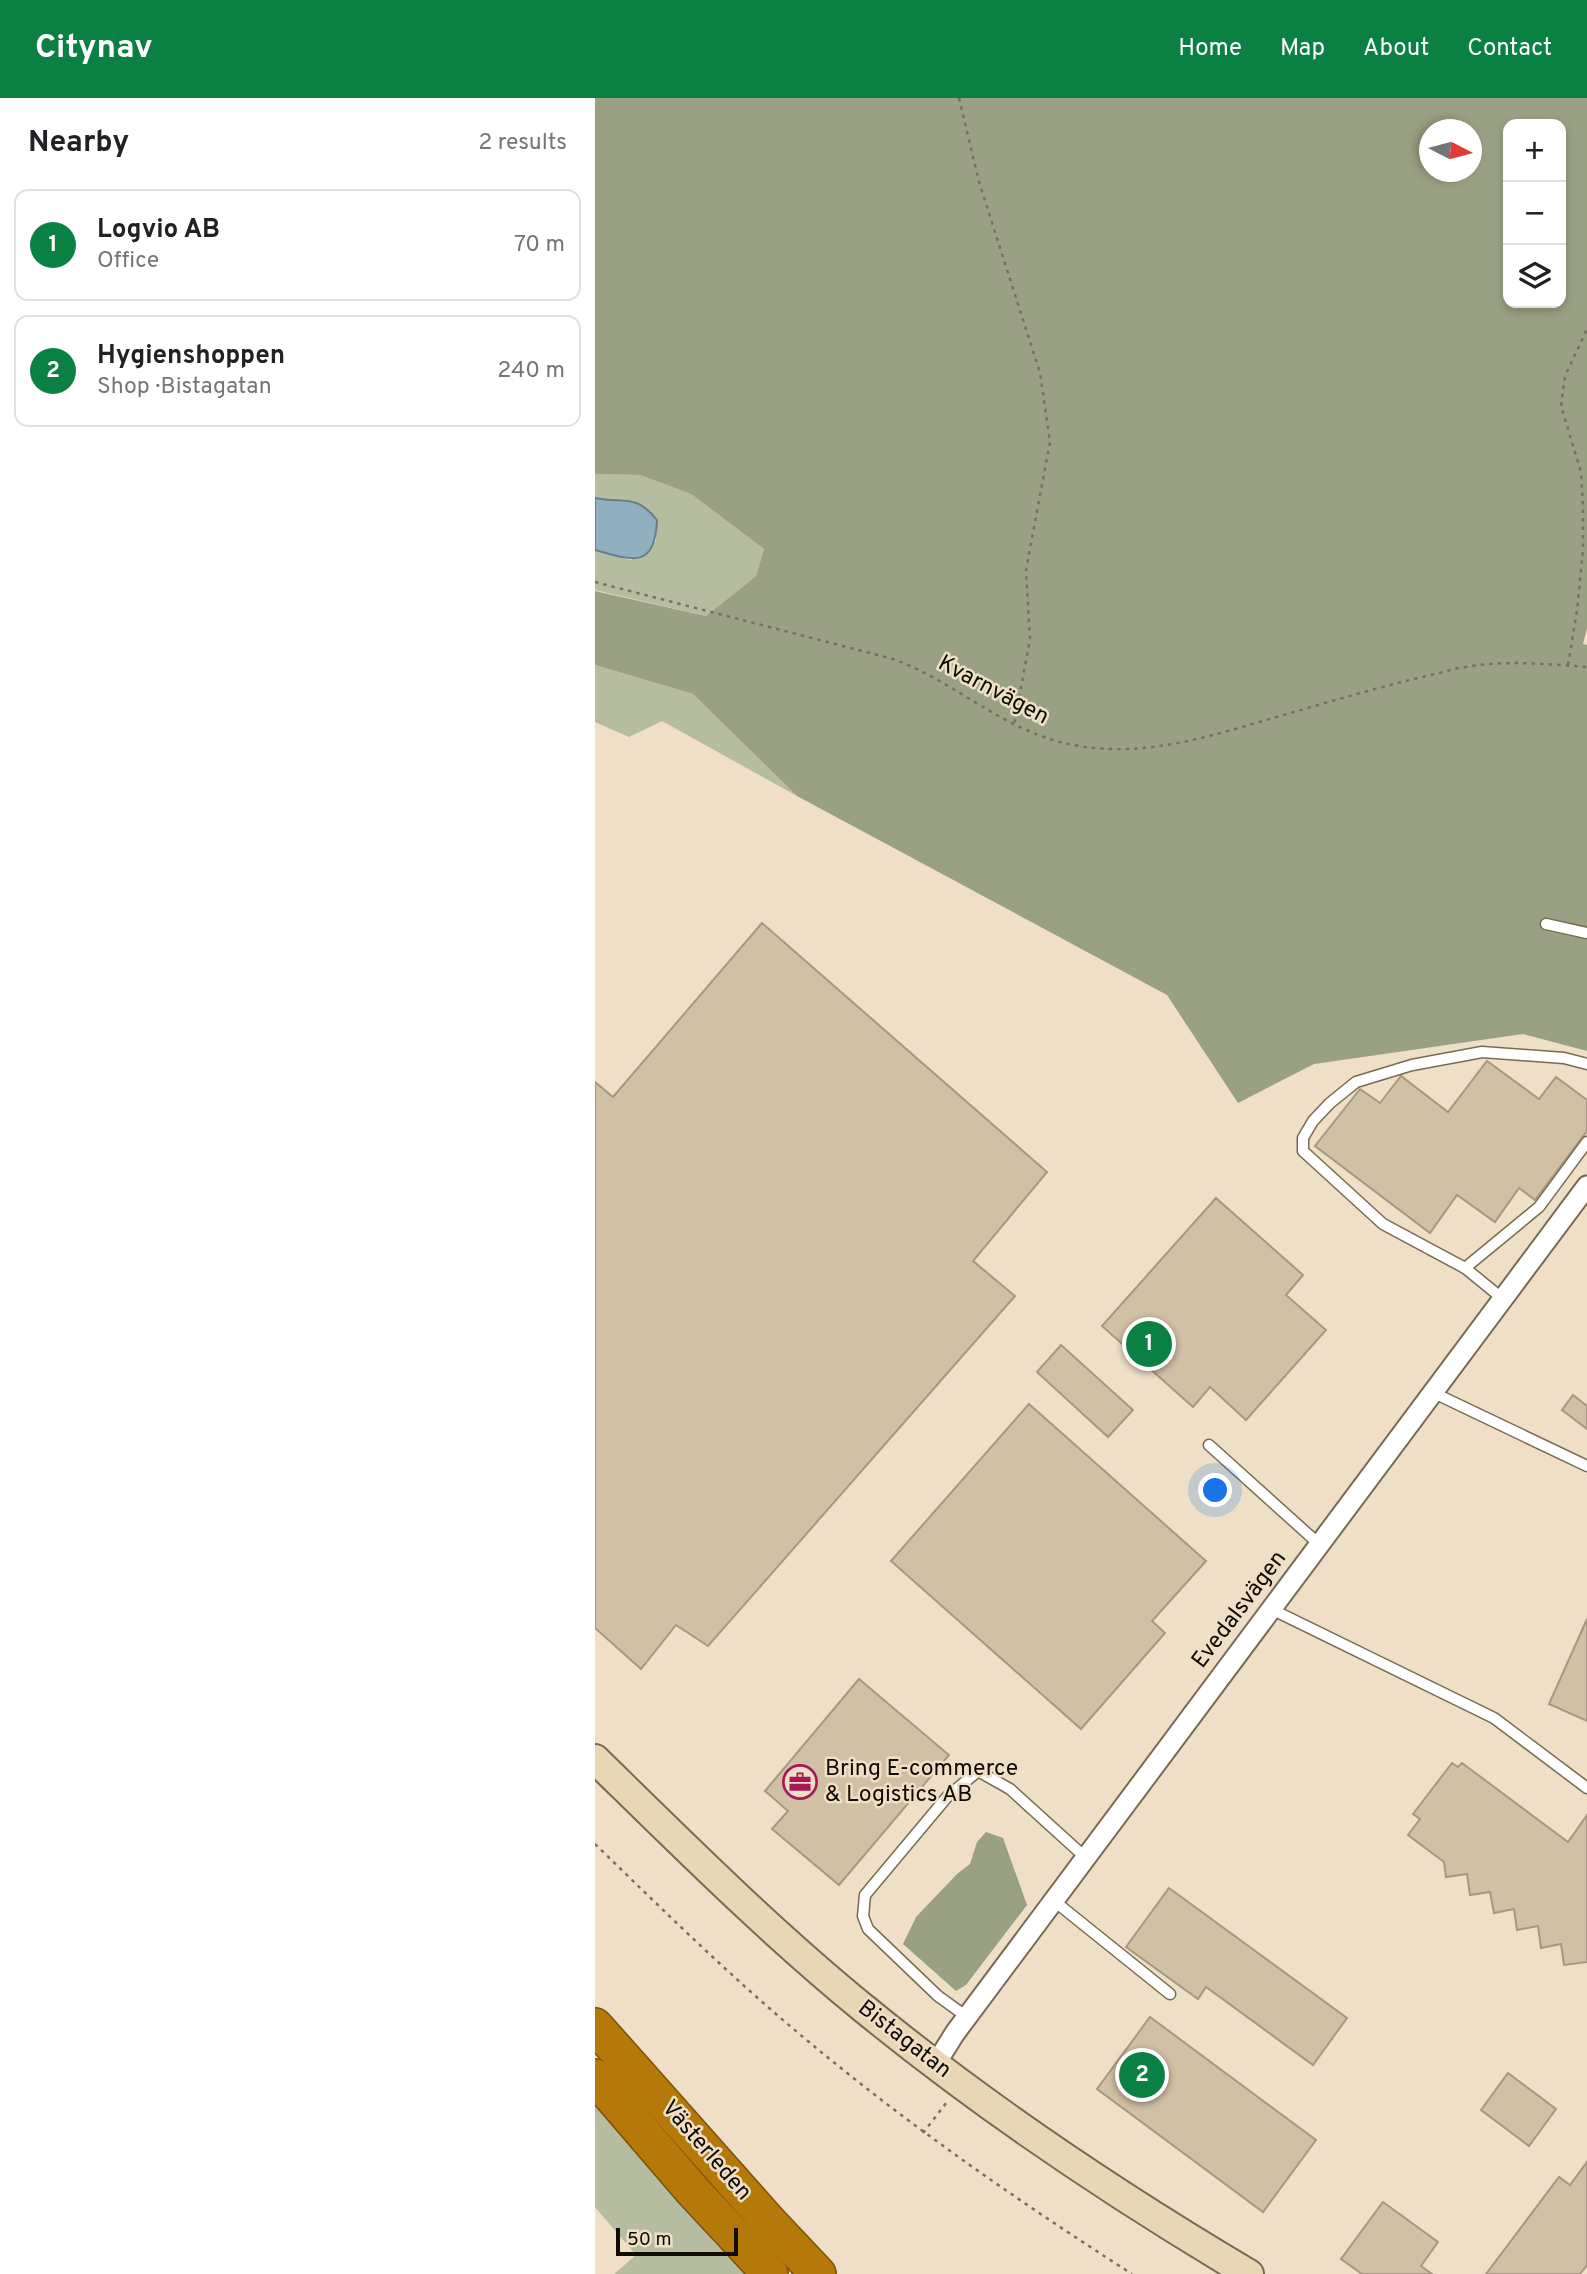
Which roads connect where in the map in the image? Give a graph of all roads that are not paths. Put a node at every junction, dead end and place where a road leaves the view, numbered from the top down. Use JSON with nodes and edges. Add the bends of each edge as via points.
{"nodes":[{"id":1,"x":1546,"y":924,"type":"dead end"},
{"id":2,"x":1587,"y":933,"type":"edge"},
{"id":3,"x":1587,"y":1064,"type":"edge"},
{"id":4,"x":1587,"y":1142,"type":"edge"},
{"id":5,"x":1586,"y":1191,"type":"edge"},
{"id":6,"x":1465,"y":1268,"type":"junction"},
{"id":7,"x":1503,"y":1299,"type":"junction"},
{"id":8,"x":1434,"y":1393,"type":"junction"},
{"id":9,"x":1209,"y":1445,"type":"dead end"},
{"id":10,"x":1587,"y":1466,"type":"edge"},
{"id":11,"x":1320,"y":1545,"type":"junction"},
{"id":12,"x":1271,"y":1609,"type":"junction"},
{"id":13,"x":595,"y":1759,"type":"edge"},
{"id":14,"x":1587,"y":1788,"type":"edge"},
{"id":15,"x":1086,"y":1858,"type":"junction"},
{"id":16,"x":1053,"y":1900,"type":"junction"},
{"id":17,"x":1170,"y":1994,"type":"dead end"},
{"id":18,"x":967,"y":2017,"type":"junction"},
{"id":19,"x":595,"y":2026,"type":"edge"},
{"id":20,"x":935,"y":2065,"type":"junction"},
{"id":21,"x":595,"y":2077,"type":"edge"},
{"id":22,"x":770,"y":2274,"type":"edge"},
{"id":23,"x":818,"y":2274,"type":"edge"},
{"id":24,"x":1249,"y":2274,"type":"edge"}],
"edges":[{"from":1,"to":2,"type":"lane"},
{"from":3,"to":6,"type":"lane","via":[[1482,1052],[1412,1065],[1356,1082],[1313,1121],[1303,1138],[1303,1151],[1383,1223]]},
{"from":4,"to":6,"type":"lane","via":[[1539,1207]]},
{"from":5,"to":7,"type":"street","name":"Evedalsvägen"},
{"from":6,"to":7,"type":"lane"},
{"from":7,"to":8,"type":"street","name":"Evedalsvägen"},
{"from":8,"to":10,"type":"lane"},
{"from":8,"to":11,"type":"street","name":"Evedalsvägen"},
{"from":9,"to":11,"type":"lane"},
{"from":11,"to":12,"type":"street","name":"Evedalsvägen"},
{"from":12,"to":14,"type":"lane","via":[[1494,1718]]},
{"from":12,"to":15,"type":"street","name":"Evedalsvägen"},
{"from":13,"to":20,"type":"street","name":"Bistagatan","via":[[782,1938]]},
{"from":15,"to":16,"type":"street","name":"Evedalsvägen"},
{"from":15,"to":18,"type":"lane","via":[[1010,1789],[978,1771],[947,1797],[865,1895],[863,1916],[868,1929],[938,1996]]},
{"from":16,"to":17,"type":"lane"},
{"from":16,"to":18,"type":"street","name":"Evedalsvägen"},
{"from":18,"to":20,"type":"street","name":"Evedalsvägen"},
{"from":19,"to":23,"type":"highway","name":"Västerleden"},
{"from":20,"to":24,"type":"street","name":"Bistagatan","via":[[1080,2169]]},
{"from":21,"to":22,"type":"highway","name":"Västerleden"}]}
